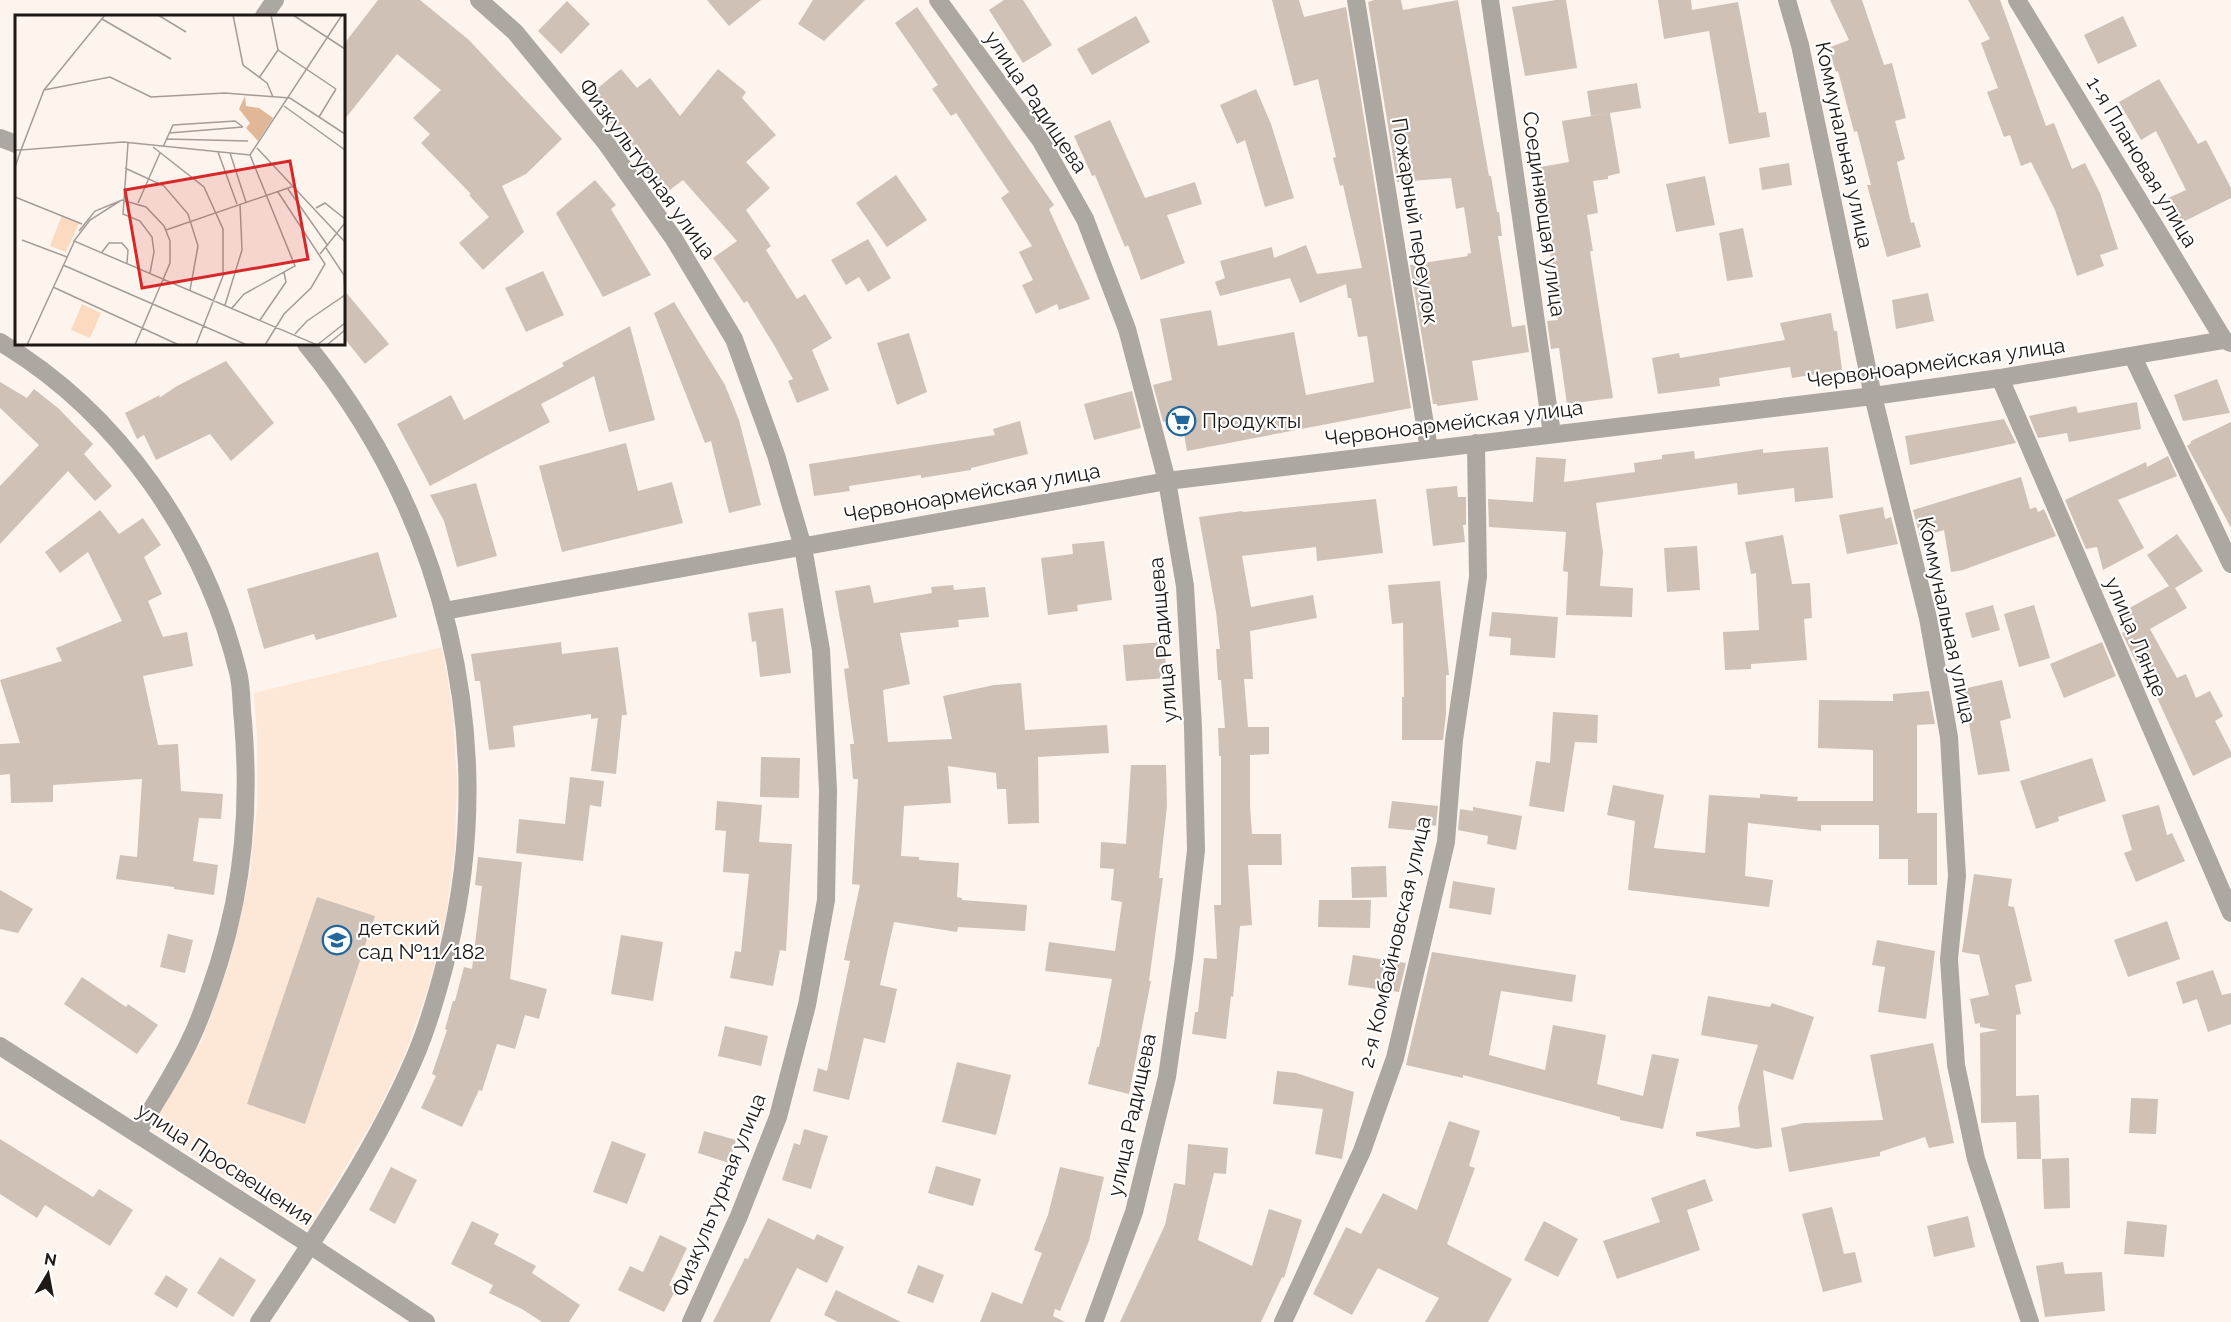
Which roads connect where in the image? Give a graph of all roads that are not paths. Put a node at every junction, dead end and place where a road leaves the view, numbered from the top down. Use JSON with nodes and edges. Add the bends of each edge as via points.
{"nodes":[{"id":1,"x":274,"y":0,"type":"edge"},
{"id":2,"x":479,"y":0,"type":"edge"},
{"id":3,"x":938,"y":0,"type":"edge"},
{"id":4,"x":1356,"y":0,"type":"edge"},
{"id":5,"x":1490,"y":0,"type":"edge"},
{"id":6,"x":1788,"y":0,"type":"edge"},
{"id":7,"x":2017,"y":0,"type":"edge"},
{"id":8,"x":265,"y":15,"type":"edge"},
{"id":9,"x":0,"y":138,"type":"edge"},
{"id":10,"x":15,"y":144,"type":"edge"},
{"id":11,"x":2227,"y":341,"type":"edge"},
{"id":12,"x":0,"y":342,"type":"edge"},
{"id":13,"x":307,"y":345,"type":"edge"},
{"id":14,"x":2133,"y":357,"type":"junction"},
{"id":15,"x":2001,"y":378,"type":"junction"},
{"id":16,"x":1873,"y":396,"type":"junction"},
{"id":17,"x":1552,"y":434,"type":"junction"},
{"id":18,"x":1476,"y":443,"type":"junction"},
{"id":19,"x":1429,"y":449,"type":"junction"},
{"id":20,"x":1167,"y":481,"type":"junction"},
{"id":21,"x":803,"y":547,"type":"junction"},
{"id":22,"x":2231,"y":564,"type":"edge"},
{"id":23,"x":444,"y":610,"type":"junction"},
{"id":24,"x":2231,"y":913,"type":"edge"},
{"id":25,"x":0,"y":1046,"type":"edge"},
{"id":26,"x":137,"y":1134,"type":"junction"},
{"id":27,"x":310,"y":1245,"type":"junction"},
{"id":28,"x":259,"y":1322,"type":"edge"},
{"id":29,"x":426,"y":1322,"type":"edge"},
{"id":30,"x":692,"y":1322,"type":"edge"},
{"id":31,"x":1094,"y":1322,"type":"edge"},
{"id":32,"x":1282,"y":1322,"type":"edge"},
{"id":33,"x":2030,"y":1322,"type":"edge"}],
"edges":[{"from":1,"to":8,"type":"street"},
{"from":2,"to":21,"type":"street","name":"Физкультурная улица","via":[[515,32],[606,143],[674,239],[734,339],[776,455]]},
{"from":3,"to":20,"type":"street","name":"улица Радищева","via":[[1041,141],[1085,219],[1127,329]]},
{"from":4,"to":19,"type":"street","name":"Пожарный переулок"},
{"from":5,"to":17,"type":"street","name":"Соединяющая улица"},
{"from":6,"to":16,"type":"street","name":"Коммунальная улица"},
{"from":7,"to":11,"type":"street","name":"1-я Плановая улица"},
{"from":9,"to":10,"type":"street"},
{"from":11,"to":14,"type":"street","name":"Червоноармейская улица"},
{"from":12,"to":26,"type":"street","via":[[72,393],[118,441],[159,494],[193,550],[219,610],[238,674],[247,806],[240,874],[219,963],[193,1035]]},
{"from":13,"to":23,"type":"street","via":[[371,435],[405,500]]},
{"from":14,"to":15,"type":"street","name":"Червоноармейская улица"},
{"from":14,"to":22,"type":"street"},
{"from":15,"to":16,"type":"street","name":"Червоноармейская улица"},
{"from":15,"to":24,"type":"street","name":"улица Лянде"},
{"from":16,"to":17,"type":"street","name":"Червоноармейская улица"},
{"from":16,"to":33,"type":"street","name":"Коммунальная улица","via":[[1928,618],[1949,737],[1957,876],[1949,959],[1956,1065],[1976,1159]]},
{"from":17,"to":18,"type":"street","name":"Червоноармейская улица"},
{"from":18,"to":19,"type":"street","name":"Червоноармейская улица"},
{"from":18,"to":32,"type":"street","name":"2-я Комбайновская улица","via":[[1478,577],[1454,740],[1446,842],[1395,1058],[1362,1151]]},
{"from":19,"to":20,"type":"street","name":"Червоноармейская улица"},
{"from":20,"to":21,"type":"street","name":"Червоноармейская улица"},
{"from":20,"to":31,"type":"street","name":"улица Радищева","via":[[1185,586],[1196,850],[1167,1077],[1134,1212]]},
{"from":21,"to":23,"type":"street","name":"Червоноармейская улица"},
{"from":21,"to":30,"type":"street","name":"Физкультурная улица","via":[[821,650],[828,790],[826,900],[807,1005],[778,1117]]},
{"from":23,"to":27,"type":"street","via":[[463,705],[468,774],[465,849],[456,920],[439,990],[415,1057],[384,1123]]},
{"from":25,"to":26,"type":"street","name":"улица Просвещения"},
{"from":26,"to":27,"type":"street","name":"улица Просвещения"},
{"from":27,"to":28,"type":"street"},
{"from":27,"to":29,"type":"street","name":"улица Просвещения"}]}
